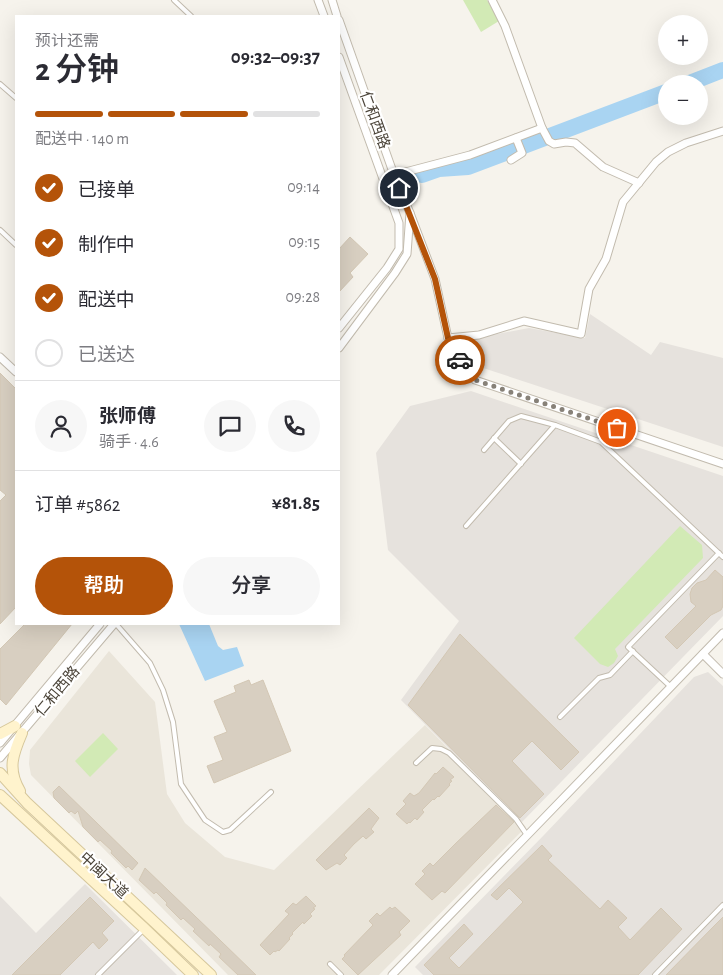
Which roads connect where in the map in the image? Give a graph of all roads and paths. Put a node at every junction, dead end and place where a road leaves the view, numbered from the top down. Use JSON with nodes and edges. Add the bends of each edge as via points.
{"nodes":[{"id":1,"x":174,"y":0,"type":"edge"},
{"id":2,"x":318,"y":0,"type":"edge"},
{"id":3,"x":332,"y":0,"type":"edge"},
{"id":4,"x":492,"y":0,"type":"edge"},
{"id":5,"x":190,"y":15,"type":"edge"},
{"id":6,"x":324,"y":15,"type":"edge"},
{"id":7,"x":337,"y":15,"type":"edge"},
{"id":8,"x":340,"y":23,"type":"edge"},
{"id":9,"x":340,"y":60,"type":"edge"},
{"id":10,"x":0,"y":84,"type":"edge"},
{"id":11,"x":15,"y":97,"type":"edge"},
{"id":12,"x":543,"y":130,"type":"junction"},
{"id":13,"x":723,"y":131,"type":"edge"},
{"id":14,"x":516,"y":140,"type":"junction"},
{"id":15,"x":511,"y":160,"type":"dead end"},
{"id":16,"x":394,"y":175,"type":"junction"},
{"id":17,"x":639,"y":183,"type":"junction"},
{"id":18,"x":410,"y":213,"type":"junction"},
{"id":19,"x":0,"y":230,"type":"edge"},
{"id":20,"x":15,"y":244,"type":"edge"},
{"id":21,"x":340,"y":327,"type":"edge"},
{"id":22,"x":448,"y":338,"type":"junction"},
{"id":23,"x":340,"y":347,"type":"edge"},
{"id":24,"x":0,"y":357,"type":"edge"},
{"id":25,"x":15,"y":371,"type":"edge"},
{"id":26,"x":555,"y":425,"type":"junction"},
{"id":27,"x":494,"y":438,"type":"junction"},
{"id":28,"x":484,"y":450,"type":"dead end"},
{"id":29,"x":521,"y":464,"type":"junction"},
{"id":30,"x":723,"y":464,"type":"edge"},
{"id":31,"x":466,"y":526,"type":"dead end"},
{"id":32,"x":719,"y":553,"type":"junction"},
{"id":33,"x":723,"y":557,"type":"edge"},
{"id":34,"x":99,"y":625,"type":"edge"},
{"id":35,"x":114,"y":625,"type":"edge"},
{"id":36,"x":116,"y":625,"type":"edge"},
{"id":37,"x":723,"y":633,"type":"edge"},
{"id":38,"x":633,"y":652,"type":"junction"},
{"id":39,"x":703,"y":654,"type":"junction"},
{"id":40,"x":723,"y":674,"type":"edge"},
{"id":41,"x":671,"y":687,"type":"junction"},
{"id":42,"x":560,"y":717,"type":"dead end"},
{"id":43,"x":19,"y":729,"type":"junction"},
{"id":44,"x":0,"y":734,"type":"edge"},
{"id":45,"x":0,"y":742,"type":"edge"},
{"id":46,"x":0,"y":758,"type":"edge"},
{"id":47,"x":416,"y":763,"type":"dead end"},
{"id":48,"x":0,"y":773,"type":"edge"},
{"id":49,"x":271,"y":792,"type":"dead end"},
{"id":50,"x":0,"y":795,"type":"edge"},
{"id":51,"x":27,"y":803,"type":"junction"},
{"id":52,"x":527,"y":835,"type":"junction"},
{"id":53,"x":723,"y":906,"type":"edge"},
{"id":54,"x":144,"y":928,"type":"junction"},
{"id":55,"x":330,"y":964,"type":"dead end"},
{"id":56,"x":98,"y":975,"type":"edge"},
{"id":57,"x":192,"y":975,"type":"edge"},
{"id":58,"x":210,"y":975,"type":"edge"},
{"id":59,"x":341,"y":975,"type":"edge"},
{"id":60,"x":392,"y":975,"type":"edge"},
{"id":61,"x":655,"y":975,"type":"edge"}],
"edges":[{"from":1,"to":5,"type":"lane"},
{"from":2,"to":6,"type":"street"},
{"from":3,"to":7,"type":"street"},
{"from":4,"to":12,"type":"street","via":[[505,26]]},
{"from":8,"to":16,"type":"street","name":"仁和西路"},
{"from":9,"to":21,"type":"street","name":"仁和西路","via":[[399,223],[399,249]]},
{"from":10,"to":11,"type":"lane"},
{"from":12,"to":14,"type":"street"},
{"from":12,"to":17,"type":"street","via":[[554,144],[575,143],[603,167]]},
{"from":13,"to":17,"type":"street","via":[[668,152]]},
{"from":14,"to":15,"type":"street","via":[[522,153]]},
{"from":14,"to":16,"type":"street"},
{"from":16,"to":18,"type":"street","name":"仁和西路"},
{"from":17,"to":22,"type":"street","via":[[623,202],[606,259],[589,289],[581,334],[524,321],[479,335]]},
{"from":18,"to":22,"type":"street","via":[[435,279]]},
{"from":18,"to":23,"type":"street","name":"仁和西路","via":[[407,254]]},
{"from":19,"to":20,"type":"lane"},
{"from":22,"to":30,"type":"street","via":[[475,380]]},
{"from":24,"to":25,"type":"street"},
{"from":26,"to":27,"type":"lane","via":[[521,416],[509,421]]},
{"from":26,"to":29,"type":"lane"},
{"from":26,"to":32,"type":"lane","via":[[601,442]]},
{"from":27,"to":28,"type":"lane"},
{"from":27,"to":29,"type":"lane"},
{"from":29,"to":31,"type":"lane"},
{"from":32,"to":33,"type":"lane"},
{"from":32,"to":38,"type":"lane","via":[[628,647]]},
{"from":34,"to":43,"type":"street","name":"仁和西路"},
{"from":35,"to":43,"type":"street","name":"仁和西路"},
{"from":36,"to":49,"type":"lane","via":[[150,663],[163,690],[173,722],[181,784],[205,820],[223,832],[230,830]]},
{"from":37,"to":39,"type":"street"},
{"from":38,"to":41,"type":"lane"},
{"from":38,"to":42,"type":"lane","via":[[610,675],[599,678]]},
{"from":39,"to":40,"type":"street"},
{"from":39,"to":41,"type":"street"},
{"from":41,"to":52,"type":"street"},
{"from":43,"to":44,"type":"main road"},
{"from":43,"to":45,"type":"street","name":"仁和西路"},
{"from":43,"to":46,"type":"street","name":"仁和西路"},
{"from":43,"to":51,"type":"main road","via":[[12,766],[18,788]]},
{"from":47,"to":52,"type":"lane","via":[[432,748],[448,753],[516,819]]},
{"from":48,"to":51,"type":"main road","name":"中闽大道"},
{"from":50,"to":54,"type":"main road","name":"中闽大道"},
{"from":51,"to":58,"type":"main road","name":"中闽大道"},
{"from":52,"to":60,"type":"street"},
{"from":53,"to":61,"type":"lane"},
{"from":54,"to":56,"type":"lane"},
{"from":54,"to":57,"type":"main road","name":"中闽大道"},
{"from":55,"to":59,"type":"lane"}]}
